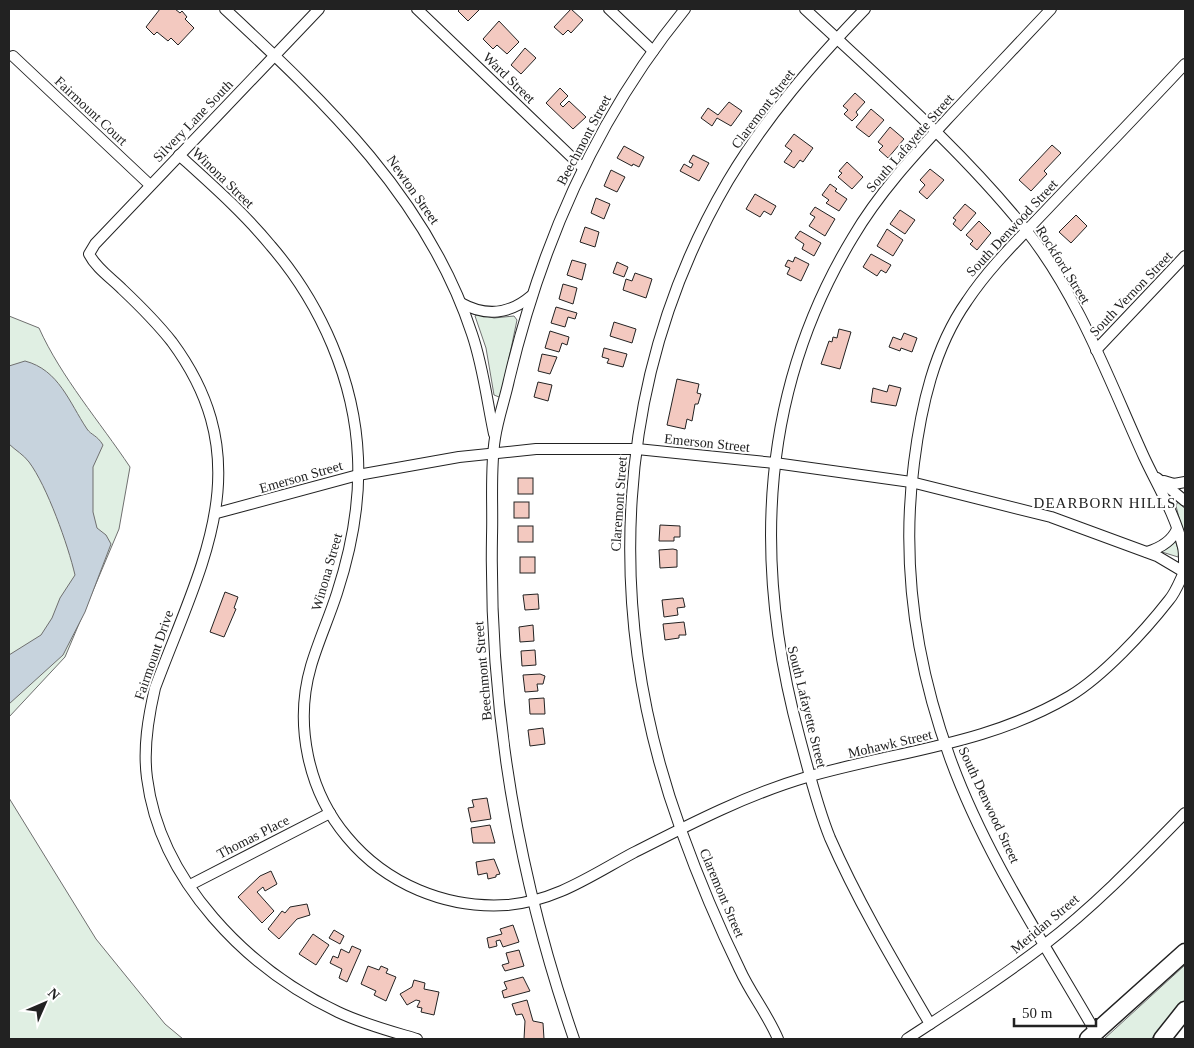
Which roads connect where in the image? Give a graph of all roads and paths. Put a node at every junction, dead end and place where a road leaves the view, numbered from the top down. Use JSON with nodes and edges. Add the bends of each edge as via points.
{"nodes":[{"id":1,"x":224,"y":9,"type":"edge"},
{"id":2,"x":319,"y":9,"type":"edge"},
{"id":3,"x":416,"y":9,"type":"edge"},
{"id":4,"x":609,"y":9,"type":"edge"},
{"id":5,"x":685,"y":9,"type":"edge"},
{"id":6,"x":805,"y":9,"type":"edge"},
{"id":7,"x":865,"y":9,"type":"edge"},
{"id":8,"x":1051,"y":9,"type":"edge"},
{"id":9,"x":837,"y":38,"type":"junction"},
{"id":10,"x":653,"y":51,"type":"junction"},
{"id":11,"x":13,"y":56,"type":"dead end"},
{"id":12,"x":275,"y":56,"type":"junction"},
{"id":13,"x":1185,"y":64,"type":"edge"},
{"id":14,"x":936,"y":132,"type":"junction"},
{"id":15,"x":179,"y":155,"type":"junction"},
{"id":16,"x":583,"y":168,"type":"junction"},
{"id":17,"x":150,"y":185,"type":"junction"},
{"id":18,"x":1027,"y":231,"type":"junction"},
{"id":19,"x":89,"y":254,"type":"joint"},
{"id":20,"x":1185,"y":256,"type":"edge"},
{"id":21,"x":532,"y":296,"type":"junction"},
{"id":22,"x":461,"y":303,"type":"junction"},
{"id":23,"x":1096,"y":350,"type":"junction"},
{"id":24,"x":494,"y":438,"type":"junction"},
{"id":25,"x":637,"y":449,"type":"junction"},
{"id":26,"x":494,"y":452,"type":"junction"},
{"id":27,"x":775,"y":463,"type":"junction"},
{"id":28,"x":358,"y":475,"type":"junction"},
{"id":29,"x":1156,"y":478,"type":"junction"},
{"id":30,"x":911,"y":482,"type":"junction"},
{"id":31,"x":1185,"y":482,"type":"edge"},
{"id":32,"x":1185,"y":501,"type":"edge"},
{"id":33,"x":217,"y":513,"type":"junction"},
{"id":34,"x":1177,"y":529,"type":"junction"},
{"id":35,"x":1147,"y":552,"type":"junction"},
{"id":36,"x":1185,"y":572,"type":"edge"},
{"id":37,"x":946,"y":745,"type":"junction"},
{"id":38,"x":810,"y":777,"type":"junction"},
{"id":39,"x":330,"y":813,"type":"junction"},
{"id":40,"x":1185,"y":813,"type":"edge"},
{"id":41,"x":681,"y":829,"type":"junction"},
{"id":42,"x":190,"y":886,"type":"junction"},
{"id":43,"x":532,"y":902,"type":"junction"},
{"id":44,"x":1045,"y":944,"type":"junction"},
{"id":45,"x":1185,"y":952,"type":"edge"},
{"id":46,"x":1185,"y":1010,"type":"edge"},
{"id":47,"x":930,"y":1024,"type":"junction"},
{"id":48,"x":1185,"y":1024,"type":"edge"},
{"id":49,"x":1092,"y":1036,"type":"edge"},
{"id":50,"x":417,"y":1039,"type":"edge"},
{"id":51,"x":574,"y":1039,"type":"edge"},
{"id":52,"x":778,"y":1039,"type":"edge"},
{"id":53,"x":907,"y":1039,"type":"edge"},
{"id":54,"x":1162,"y":1039,"type":"edge"},
{"id":55,"x":1167,"y":1039,"type":"edge"}],
"edges":[{"from":1,"to":12,"type":"street","name":"Newton Street"},
{"from":2,"to":12,"type":"street","name":"Silvery Lane South"},
{"from":3,"to":16,"type":"street","name":"Ward Street"},
{"from":4,"to":10,"type":"street"},
{"from":5,"to":10,"type":"street","name":"Beechmont Street"},
{"from":6,"to":9,"type":"street","name":"Rockford Street"},
{"from":7,"to":9,"type":"street","name":"Claremont Street"},
{"from":8,"to":14,"type":"street","name":"South Lafayette Street"},
{"from":9,"to":14,"type":"street","name":"Rockford Street"},
{"from":9,"to":25,"type":"street","name":"Claremont Street","via":[[758,134],[702,230],[678,284],[659,341],[645,396]]},
{"from":10,"to":16,"type":"street","name":"Beechmont Street","via":[[615,109]]},
{"from":11,"to":17,"type":"street","name":"Fairmount Court"},
{"from":12,"to":15,"type":"street","name":"Silvery Lane South"},
{"from":12,"to":22,"type":"street","name":"Newton Street","via":[[358,140],[393,182],[434,245]]},
{"from":13,"to":18,"type":"street","name":"South Denwood Street"},
{"from":14,"to":18,"type":"street","name":"Rockford Street"},
{"from":14,"to":27,"type":"street","name":"South Lafayette Street","via":[[853,236],[817,306],[794,369]]},
{"from":15,"to":17,"type":"street","name":"Silvery Lane South"},
{"from":15,"to":28,"type":"street","name":"Winona Street","via":[[271,245],[293,273],[316,312],[335,353],[349,395]]},
{"from":16,"to":21,"type":"street","name":"Beechmont Street","via":[[557,226]]},
{"from":17,"to":19,"type":"street","name":"Silvery Lane South"},
{"from":18,"to":23,"type":"street","name":"Rockford Street","via":[[1055,274]]},
{"from":18,"to":30,"type":"street","name":"South Denwood Street","via":[[982,280],[946,338],[924,404]]},
{"from":19,"to":33,"type":"street","name":"Fairmount Drive","via":[[158,325],[199,385],[212,419],[218,450],[220,482]]},
{"from":20,"to":23,"type":"street","name":"South Vernon Street"},
{"from":21,"to":22,"type":"street","via":[[516,307],[497,312],[478,310]]},
{"from":21,"to":24,"type":"street","name":"Beechmont Street"},
{"from":22,"to":24,"type":"street","name":"Newton Street","via":[[473,336]]},
{"from":23,"to":29,"type":"street","name":"Rockford Street"},
{"from":24,"to":26,"type":"street","name":"Beechmont Street"},
{"from":25,"to":26,"type":"street","name":"Emerson Street"},
{"from":25,"to":27,"type":"street","name":"Emerson Street"},
{"from":25,"to":41,"type":"street","name":"Claremont Street","via":[[629,543],[632,617],[654,736]]},
{"from":26,"to":28,"type":"street","name":"Emerson Street"},
{"from":26,"to":43,"type":"street","name":"Beechmont Street","via":[[491,598],[497,695],[511,795]]},
{"from":27,"to":30,"type":"street","name":"Emerson Street"},
{"from":27,"to":38,"type":"street","name":"South Lafayette Street","via":[[769,518],[774,616],[787,692]]},
{"from":28,"to":33,"type":"street","name":"Emerson Street"},
{"from":28,"to":39,"type":"street","name":"Winona Street","via":[[347,561],[311,666],[304,703],[308,760]]},
{"from":29,"to":31,"type":"street","via":[[1174,484]]},
{"from":29,"to":32,"type":"street"},
{"from":29,"to":34,"type":"street","name":"Rockford Street"},
{"from":30,"to":35,"type":"street","name":"Emerson Street","via":[[1051,517]]},
{"from":30,"to":37,"type":"street","name":"South Denwood Street","via":[[908,532],[914,614],[926,677]]},
{"from":33,"to":42,"type":"street","name":"Fairmount Drive","via":[[208,546],[155,688],[146,740],[146,778],[155,819]]},
{"from":34,"to":35,"type":"street","via":[[1164,545]]},
{"from":34,"to":36,"type":"street","name":"Rockford Street","via":[[1184,548]]},
{"from":35,"to":36,"type":"street","name":"Emerson Street"},
{"from":36,"to":37,"type":"street","name":"Mohawk Street","via":[[1165,605],[1113,661],[1075,693],[1010,726]]},
{"from":37,"to":38,"type":"street","name":"Mohawk Street"},
{"from":37,"to":44,"type":"street","name":"South Denwood Street","via":[[982,829]]},
{"from":38,"to":41,"type":"street","name":"Mohawk Street","via":[[743,800]]},
{"from":38,"to":47,"type":"street","name":"South Lafayette Street","via":[[822,818],[839,857]]},
{"from":39,"to":42,"type":"street","name":"Thomas Place"},
{"from":39,"to":43,"type":"street","name":"Winona Street","via":[[345,835],[369,860],[422,892],[476,905]]},
{"from":40,"to":44,"type":"street","name":"Meridan Street"},
{"from":41,"to":43,"type":"street","name":"Mohawk Street","via":[[578,884]]},
{"from":41,"to":52,"type":"street","name":"Claremont Street","via":[[741,973]]},
{"from":42,"to":50,"type":"street","name":"Fairmount Drive","via":[[233,938],[279,977],[338,1012]]},
{"from":43,"to":51,"type":"street","name":"Beechmont Street"},
{"from":44,"to":47,"type":"street","name":"Meridan Street"},
{"from":44,"to":49,"type":"street","name":"South Denwood Street"},
{"from":45,"to":49,"type":"main road"},
{"from":46,"to":54,"type":"main road"},
{"from":47,"to":53,"type":"street","name":"Meridan Street"},
{"from":48,"to":55,"type":"main road"}]}
